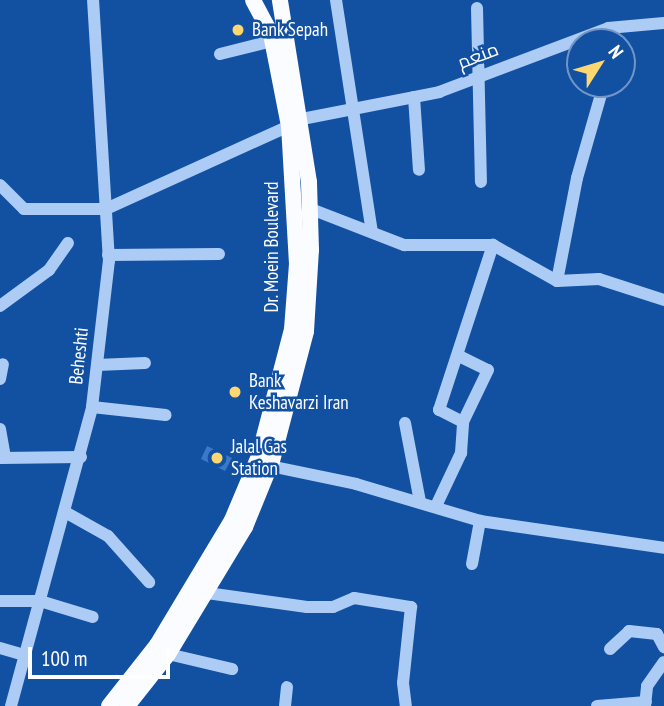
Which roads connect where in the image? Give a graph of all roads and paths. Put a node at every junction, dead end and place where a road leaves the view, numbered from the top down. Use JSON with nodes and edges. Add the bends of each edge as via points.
{"nodes":[{"id":1,"x":93,"y":0,"type":"edge"},
{"id":2,"x":253,"y":0,"type":"edge"},
{"id":3,"x":280,"y":0,"type":"edge"},
{"id":4,"x":336,"y":0,"type":"edge"},
{"id":5,"x":477,"y":8,"type":"dead end"},
{"id":6,"x":664,"y":23,"type":"edge"},
{"id":7,"x":608,"y":28,"type":"edge"},
{"id":8,"x":272,"y":41,"type":"junction"},
{"id":9,"x":566,"y":44,"type":"edge"},
{"id":10,"x":220,"y":54,"type":"dead end"},
{"id":11,"x":479,"y":76,"type":"junction"},
{"id":12,"x":414,"y":97,"type":"junction"},
{"id":13,"x":600,"y":98,"type":"edge"},
{"id":14,"x":356,"y":109,"type":"junction"},
{"id":15,"x":295,"y":123,"type":"junction"},
{"id":16,"x":419,"y":170,"type":"dead end"},
{"id":17,"x":481,"y":182,"type":"dead end"},
{"id":18,"x":0,"y":185,"type":"edge"},
{"id":19,"x":106,"y":209,"type":"junction"},
{"id":20,"x":311,"y":209,"type":"junction"},
{"id":21,"x":372,"y":232,"type":"junction"},
{"id":22,"x":68,"y":243,"type":"dead end"},
{"id":23,"x":493,"y":245,"type":"junction"},
{"id":24,"x":219,"y":254,"type":"dead end"},
{"id":25,"x":108,"y":255,"type":"junction"},
{"id":26,"x":557,"y":281,"type":"junction"},
{"id":27,"x":664,"y":300,"type":"edge"},
{"id":28,"x":0,"y":306,"type":"edge"},
{"id":29,"x":460,"y":356,"type":"junction"},
{"id":30,"x":145,"y":363,"type":"dead end"},
{"id":31,"x":3,"y":364,"type":"dead end"},
{"id":32,"x":97,"y":365,"type":"junction"},
{"id":33,"x":0,"y":379,"type":"edge"},
{"id":34,"x":92,"y":407,"type":"junction"},
{"id":35,"x":166,"y":415,"type":"dead end"},
{"id":36,"x":463,"y":422,"type":"junction"},
{"id":37,"x":405,"y":423,"type":"dead end"},
{"id":38,"x":0,"y":429,"type":"edge"},
{"id":39,"x":81,"y":457,"type":"junction"},
{"id":40,"x":3,"y":458,"type":"edge"},
{"id":41,"x":270,"y":467,"type":"junction"},
{"id":42,"x":420,"y":502,"type":"junction"},
{"id":43,"x":436,"y":506,"type":"junction"},
{"id":44,"x":65,"y":512,"type":"junction"},
{"id":45,"x":480,"y":521,"type":"junction"},
{"id":46,"x":664,"y":548,"type":"edge"},
{"id":47,"x":472,"y":564,"type":"dead end"},
{"id":48,"x":149,"y":582,"type":"dead end"},
{"id":49,"x":207,"y":593,"type":"junction"},
{"id":50,"x":0,"y":601,"type":"edge"},
{"id":51,"x":41,"y":602,"type":"junction"},
{"id":52,"x":93,"y":617,"type":"dead end"},
{"id":53,"x":664,"y":647,"type":"edge"},
{"id":54,"x":0,"y":648,"type":"edge"},
{"id":55,"x":610,"y":649,"type":"dead end"},
{"id":56,"x":169,"y":654,"type":"junction"},
{"id":57,"x":25,"y":655,"type":"junction"},
{"id":58,"x":664,"y":662,"type":"edge"},
{"id":59,"x":232,"y":669,"type":"dead end"},
{"id":60,"x":287,"y":687,"type":"dead end"},
{"id":61,"x":646,"y":704,"type":"edge"},
{"id":62,"x":11,"y":706,"type":"edge"},
{"id":63,"x":109,"y":706,"type":"edge"},
{"id":64,"x":127,"y":706,"type":"edge"},
{"id":65,"x":285,"y":706,"type":"edge"},
{"id":66,"x":406,"y":706,"type":"edge"},
{"id":67,"x":597,"y":706,"type":"edge"}],
"edges":[{"from":1,"to":19,"type":"street","name":"Beheshti"},
{"from":2,"to":8,"type":"main road","name":"Dr. Moein Boulevard"},
{"from":3,"to":15,"type":"main road","name":"Dr. Moein Boulevard"},
{"from":4,"to":14,"type":"street"},
{"from":5,"to":11,"type":"street"},
{"from":6,"to":7,"type":"street","name":"منعم"},
{"from":8,"to":10,"type":"street"},
{"from":8,"to":15,"type":"main road","name":"Dr. Moein Boulevard"},
{"from":9,"to":11,"type":"street","name":"منعم"},
{"from":11,"to":12,"type":"street","name":"منعم"},
{"from":11,"to":17,"type":"street"},
{"from":12,"to":14,"type":"street","name":"منعم"},
{"from":12,"to":16,"type":"street"},
{"from":13,"to":26,"type":"street"},
{"from":14,"to":15,"type":"street","name":"منعم"},
{"from":14,"to":21,"type":"street"},
{"from":15,"to":19,"type":"street","name":"منعم"},
{"from":15,"to":20,"type":"main road","name":"Dr. Moein Boulevard"},
{"from":15,"to":63,"type":"main road","name":"Dr. Moein Boulevard","via":[[292,329],[259,456],[232,520],[198,581],[157,645]]},
{"from":18,"to":19,"type":"street","via":[[24,209]]},
{"from":19,"to":25,"type":"street","name":"Beheshti"},
{"from":20,"to":21,"type":"street"},
{"from":20,"to":41,"type":"main road","name":"Dr. Moein Boulevard","via":[[306,331]]},
{"from":21,"to":23,"type":"street","via":[[404,245]]},
{"from":22,"to":28,"type":"street","via":[[49,270]]},
{"from":23,"to":26,"type":"street"},
{"from":23,"to":29,"type":"street"},
{"from":24,"to":25,"type":"street"},
{"from":25,"to":32,"type":"street","name":"Beheshti"},
{"from":26,"to":27,"type":"street","via":[[599,279]]},
{"from":29,"to":36,"type":"street","via":[[439,410]]},
{"from":29,"to":36,"type":"street","via":[[488,370]]},
{"from":30,"to":32,"type":"street"},
{"from":31,"to":33,"type":"street"},
{"from":32,"to":34,"type":"street","name":"Beheshti"},
{"from":34,"to":35,"type":"street"},
{"from":34,"to":39,"type":"street","name":"Beheshti"},
{"from":36,"to":43,"type":"street","via":[[461,453]]},
{"from":37,"to":42,"type":"street"},
{"from":38,"to":40,"type":"street"},
{"from":39,"to":40,"type":"street"},
{"from":39,"to":44,"type":"street","name":"Beheshti"},
{"from":41,"to":42,"type":"street"},
{"from":41,"to":49,"type":"main road","name":"Dr. Moein Boulevard","via":[[244,527]]},
{"from":42,"to":43,"type":"street"},
{"from":43,"to":45,"type":"street"},
{"from":44,"to":48,"type":"street","via":[[108,536]]},
{"from":44,"to":51,"type":"street","name":"Beheshti"},
{"from":45,"to":46,"type":"street"},
{"from":45,"to":47,"type":"street"},
{"from":49,"to":56,"type":"main road","name":"Dr. Moein Boulevard"},
{"from":49,"to":66,"type":"street","via":[[307,607],[333,607],[354,597],[411,607],[403,682]]},
{"from":50,"to":51,"type":"street"},
{"from":51,"to":52,"type":"street"},
{"from":51,"to":57,"type":"street","name":"Beheshti"},
{"from":53,"to":55,"type":"street","via":[[657,634],[629,631]]},
{"from":54,"to":57,"type":"street"},
{"from":56,"to":59,"type":"street"},
{"from":56,"to":64,"type":"main road","name":"Dr. Moein Boulevard"},
{"from":57,"to":62,"type":"street","name":"Beheshti"},
{"from":58,"to":61,"type":"street","via":[[647,686]]},
{"from":60,"to":65,"type":"street"},
{"from":61,"to":67,"type":"street"}]}
